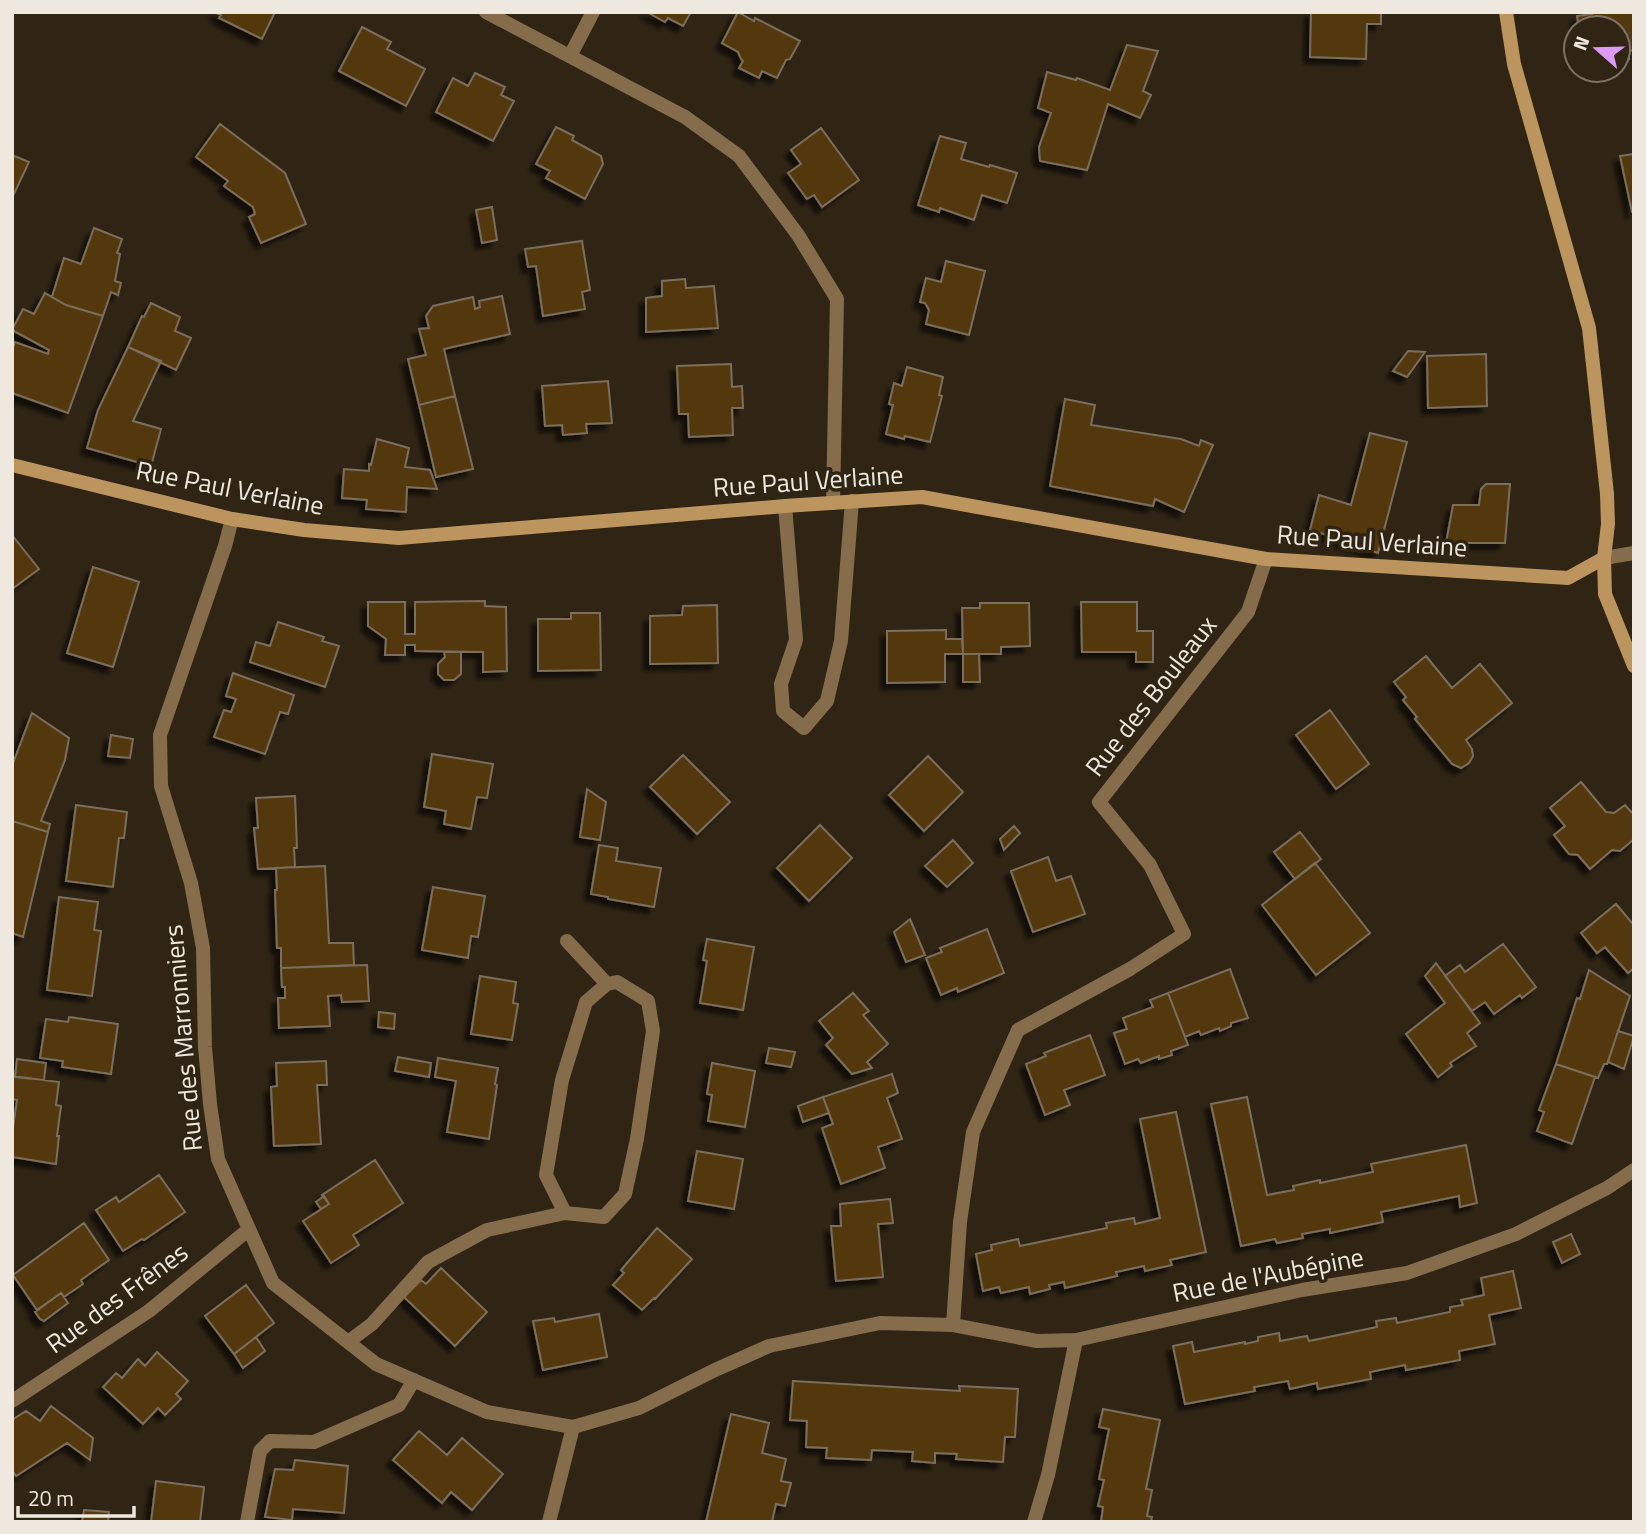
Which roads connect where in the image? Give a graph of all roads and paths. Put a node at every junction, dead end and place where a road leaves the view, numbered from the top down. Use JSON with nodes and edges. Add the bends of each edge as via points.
{"nodes":[{"id":1,"x":486,"y":12,"type":"edge"},
{"id":2,"x":593,"y":12,"type":"edge"},
{"id":3,"x":1506,"y":12,"type":"edge"},
{"id":4,"x":570,"y":56,"type":"junction"},
{"id":5,"x":12,"y":465,"type":"edge"},
{"id":6,"x":852,"y":501,"type":"junction"},
{"id":7,"x":833,"y":503,"type":"junction"},
{"id":8,"x":785,"y":506,"type":"junction"},
{"id":9,"x":232,"y":519,"type":"junction"},
{"id":10,"x":1634,"y":553,"type":"edge"},
{"id":11,"x":1604,"y":558,"type":"junction"},
{"id":12,"x":1266,"y":559,"type":"junction"},
{"id":13,"x":1634,"y":666,"type":"edge"},
{"id":14,"x":567,"y":941,"type":"dead end"},
{"id":15,"x":607,"y":984,"type":"junction"},
{"id":16,"x":1634,"y":1170,"type":"edge"},
{"id":17,"x":565,"y":1213,"type":"junction"},
{"id":18,"x":248,"y":1230,"type":"junction"},
{"id":19,"x":953,"y":1325,"type":"junction"},
{"id":20,"x":1076,"y":1340,"type":"junction"},
{"id":21,"x":348,"y":1342,"type":"junction"},
{"id":22,"x":414,"y":1380,"type":"junction"},
{"id":23,"x":12,"y":1401,"type":"edge"},
{"id":24,"x":573,"y":1427,"type":"junction"},
{"id":25,"x":247,"y":1522,"type":"edge"},
{"id":26,"x":549,"y":1522,"type":"edge"},
{"id":27,"x":1034,"y":1522,"type":"edge"}],
"edges":[{"from":1,"to":4,"type":"street"},
{"from":2,"to":4,"type":"street"},
{"from":3,"to":11,"type":"street","via":[[1514,64],[1589,328],[1607,504]]},
{"from":4,"to":7,"type":"street","via":[[685,117],[739,156],[798,235],[837,299]]},
{"from":5,"to":9,"type":"street","name":"Rue Paul Verlaine"},
{"from":6,"to":7,"type":"street","name":"Rue Paul Verlaine"},
{"from":6,"to":8,"type":"street","via":[[841,641],[827,701],[804,728],[783,711],[781,684],[796,640]]},
{"from":6,"to":12,"type":"street","name":"Rue Paul Verlaine","via":[[922,497]]},
{"from":7,"to":8,"type":"street","name":"Rue Paul Verlaine"},
{"from":8,"to":9,"type":"street","name":"Rue Paul Verlaine","via":[[399,538]]},
{"from":9,"to":18,"type":"street","name":"Rue des Marronniers","via":[[160,735],[161,786],[191,883],[202,947],[205,1047],[218,1159]]},
{"from":10,"to":11,"type":"street"},
{"from":11,"to":12,"type":"street","name":"Rue Paul Verlaine","via":[[1569,578]]},
{"from":11,"to":13,"type":"street","via":[[1605,594]]},
{"from":12,"to":19,"type":"street","name":"Rue des Bouleaux","via":[[1248,612],[1099,802],[1150,865],[1184,934],[1018,1030],[973,1132],[960,1223]]},
{"from":14,"to":15,"type":"street"},
{"from":15,"to":17,"type":"street","via":[[586,1002],[562,1080],[546,1175]]},
{"from":15,"to":17,"type":"street","via":[[617,982],[648,1001],[653,1031],[637,1139],[625,1194],[604,1217]]},
{"from":16,"to":20,"type":"street","name":"Rue de l'Aubépine","via":[[1516,1234],[1407,1273],[1302,1290]]},
{"from":17,"to":21,"type":"street","via":[[487,1230],[428,1262],[372,1324]]},
{"from":18,"to":21,"type":"street","name":"Rue des Marronniers","via":[[273,1283]]},
{"from":18,"to":23,"type":"street","name":"Rue des Frênes","via":[[149,1311]]},
{"from":19,"to":20,"type":"street","name":"Rue des Marronniers","via":[[1037,1341]]},
{"from":19,"to":24,"type":"street","name":"Rue des Marronniers","via":[[880,1323],[769,1346],[639,1408]]},
{"from":20,"to":27,"type":"street"},
{"from":21,"to":22,"type":"street","name":"Rue des Marronniers","via":[[376,1364]]},
{"from":22,"to":24,"type":"street","name":"Rue des Marronniers","via":[[487,1412]]},
{"from":22,"to":25,"type":"street","via":[[399,1405],[314,1442],[270,1441],[260,1451]]},
{"from":24,"to":26,"type":"street"}]}
